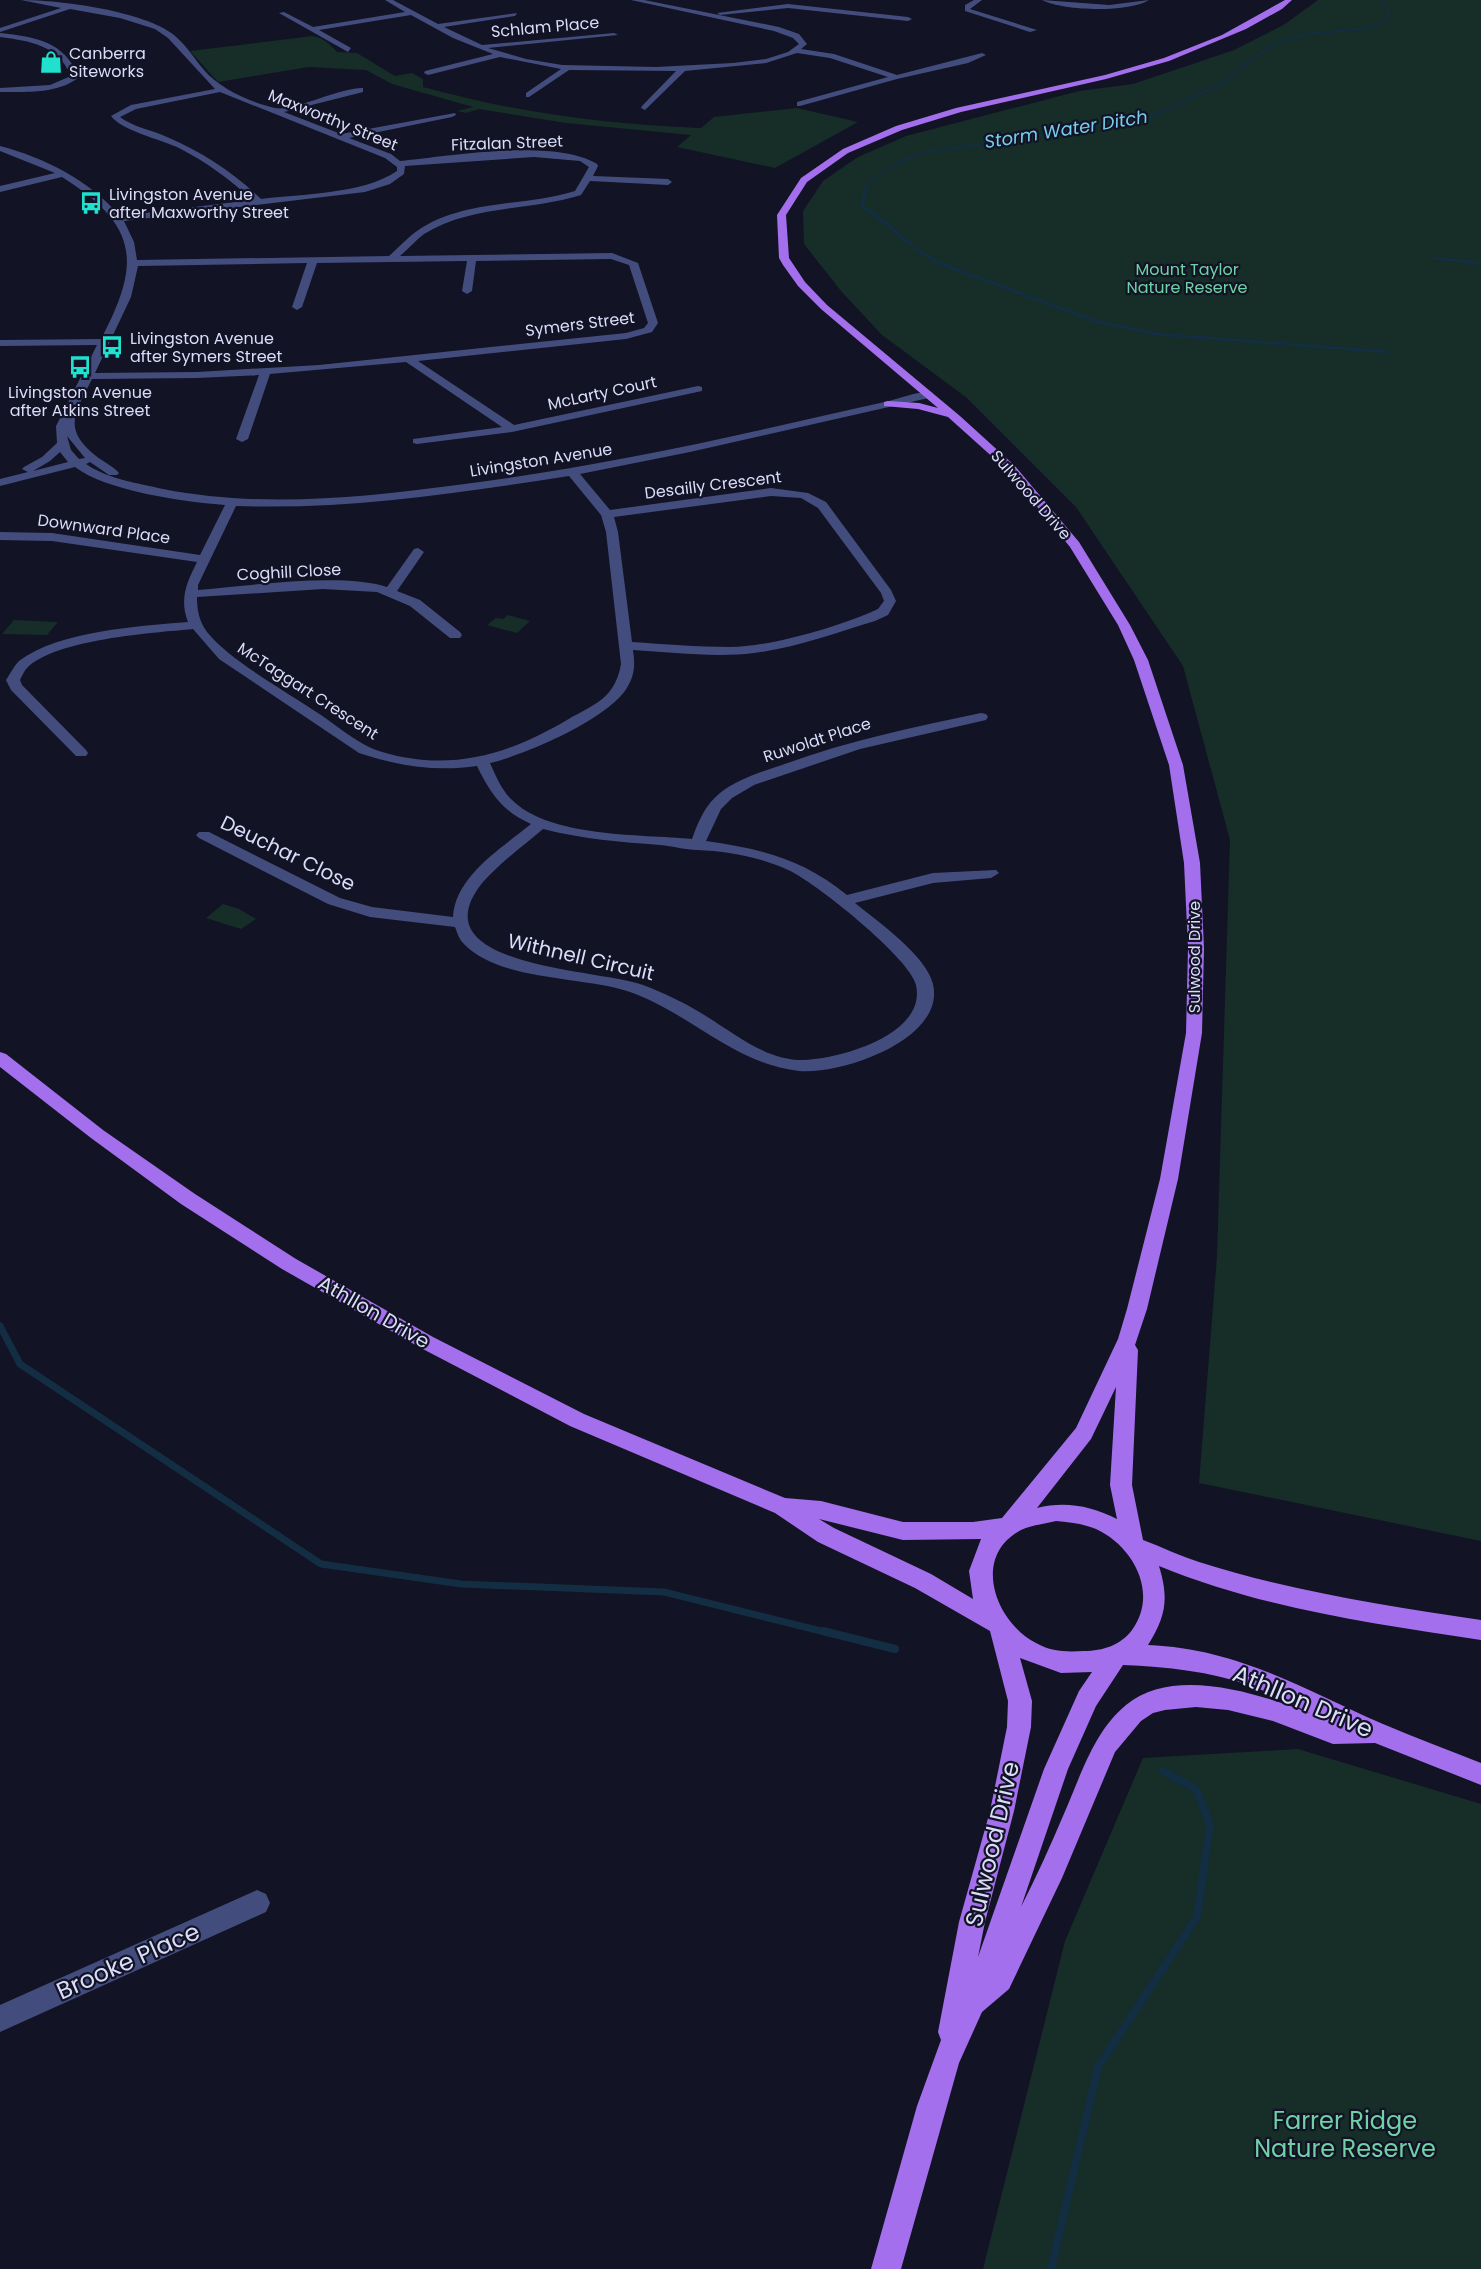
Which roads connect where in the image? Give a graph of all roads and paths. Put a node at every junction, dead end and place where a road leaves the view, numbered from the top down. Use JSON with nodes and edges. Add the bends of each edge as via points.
{"nodes":[{"id":1,"x":24,"y":0,"type":"edge"},
{"id":2,"x":409,"y":0,"type":"edge"},
{"id":3,"x":634,"y":0,"type":"edge"},
{"id":4,"x":979,"y":0,"type":"edge"},
{"id":5,"x":1045,"y":0,"type":"edge"},
{"id":6,"x":1146,"y":0,"type":"edge"},
{"id":7,"x":1289,"y":0,"type":"edge"},
{"id":8,"x":390,"y":1,"type":"edge"},
{"id":9,"x":1273,"y":5,"type":"edge"},
{"id":10,"x":68,"y":7,"type":"junction"},
{"id":11,"x":282,"y":13,"type":"dead end"},
{"id":12,"x":413,"y":13,"type":"junction"},
{"id":13,"x":515,"y":14,"type":"dead end"},
{"id":14,"x":706,"y":15,"type":"junction"},
{"id":15,"x":908,"y":19,"type":"dead end"},
{"id":16,"x":439,"y":26,"type":"junction"},
{"id":17,"x":312,"y":29,"type":"junction"},
{"id":18,"x":1034,"y":30,"type":"dead end"},
{"id":19,"x":0,"y":33,"type":"edge"},
{"id":20,"x":614,"y":35,"type":"dead end"},
{"id":21,"x":478,"y":46,"type":"junction"},
{"id":22,"x":348,"y":50,"type":"dead end"},
{"id":23,"x":799,"y":51,"type":"junction"},
{"id":24,"x":499,"y":55,"type":"junction"},
{"id":25,"x":982,"y":55,"type":"dead end"},
{"id":26,"x":569,"y":68,"type":"junction"},
{"id":27,"x":682,"y":69,"type":"junction"},
{"id":28,"x":428,"y":73,"type":"dead end"},
{"id":29,"x":897,"y":77,"type":"junction"},
{"id":30,"x":0,"y":90,"type":"edge"},
{"id":31,"x":221,"y":90,"type":"junction"},
{"id":32,"x":360,"y":90,"type":"dead end"},
{"id":33,"x":530,"y":95,"type":"dead end"},
{"id":34,"x":800,"y":105,"type":"dead end"},
{"id":35,"x":645,"y":108,"type":"dead end"},
{"id":36,"x":275,"y":112,"type":"junction"},
{"id":37,"x":452,"y":116,"type":"dead end"},
{"id":38,"x":340,"y":137,"type":"junction"},
{"id":39,"x":0,"y":148,"type":"edge"},
{"id":40,"x":399,"y":164,"type":"junction"},
{"id":41,"x":63,"y":174,"type":"junction"},
{"id":42,"x":588,"y":178,"type":"junction"},
{"id":43,"x":668,"y":182,"type":"dead end"},
{"id":44,"x":0,"y":189,"type":"edge"},
{"id":45,"x":259,"y":202,"type":"junction"},
{"id":46,"x":117,"y":219,"type":"junction"},
{"id":47,"x":472,"y":257,"type":"junction"},
{"id":48,"x":392,"y":259,"type":"junction"},
{"id":49,"x":313,"y":260,"type":"junction"},
{"id":50,"x":133,"y":263,"type":"junction"},
{"id":51,"x":467,"y":291,"type":"dead end"},
{"id":52,"x":297,"y":307,"type":"dead end"},
{"id":53,"x":105,"y":342,"type":"junction"},
{"id":54,"x":0,"y":344,"type":"edge"},
{"id":55,"x":408,"y":359,"type":"junction"},
{"id":56,"x":265,"y":372,"type":"junction"},
{"id":57,"x":88,"y":376,"type":"junction"},
{"id":58,"x":698,"y":388,"type":"dead end"},
{"id":59,"x":929,"y":395,"type":"junction"},
{"id":60,"x":888,"y":404,"type":"junction"},
{"id":61,"x":72,"y":408,"type":"junction"},
{"id":62,"x":956,"y":418,"type":"junction"},
{"id":63,"x":512,"y":429,"type":"junction"},
{"id":64,"x":242,"y":439,"type":"dead end"},
{"id":65,"x":417,"y":441,"type":"dead end"},
{"id":66,"x":62,"y":444,"type":"junction"},
{"id":67,"x":89,"y":456,"type":"junction"},
{"id":68,"x":73,"y":460,"type":"junction"},
{"id":69,"x":28,"y":469,"type":"junction"},
{"id":70,"x":40,"y":473,"type":"junction"},
{"id":71,"x":573,"y":473,"type":"junction"},
{"id":72,"x":94,"y":474,"type":"junction"},
{"id":73,"x":0,"y":475,"type":"edge"},
{"id":74,"x":0,"y":483,"type":"edge"},
{"id":75,"x":153,"y":490,"type":"junction"},
{"id":76,"x":232,"y":502,"type":"junction"},
{"id":77,"x":607,"y":514,"type":"junction"},
{"id":78,"x":0,"y":536,"type":"edge"},
{"id":79,"x":418,"y":552,"type":"dead end"},
{"id":80,"x":204,"y":559,"type":"junction"},
{"id":81,"x":390,"y":592,"type":"junction"},
{"id":82,"x":190,"y":594,"type":"junction"},
{"id":83,"x":195,"y":626,"type":"junction"},
{"id":84,"x":455,"y":635,"type":"dead end"},
{"id":85,"x":626,"y":646,"type":"junction"},
{"id":86,"x":981,"y":717,"type":"dead end"},
{"id":87,"x":81,"y":753,"type":"dead end"},
{"id":88,"x":482,"y":762,"type":"junction"},
{"id":89,"x":541,"y":823,"type":"junction"},
{"id":90,"x":204,"y":836,"type":"dead end"},
{"id":91,"x":697,"y":846,"type":"junction"},
{"id":92,"x":991,"y":873,"type":"dead end"},
{"id":93,"x":843,"y":901,"type":"junction"},
{"id":94,"x":460,"y":923,"type":"junction"},
{"id":95,"x":0,"y":1058,"type":"edge"},
{"id":96,"x":1128,"y":1339,"type":"junction"},
{"id":97,"x":783,"y":1507,"type":"junction"},
{"id":98,"x":1008,"y":1526,"type":"junction"},
{"id":99,"x":1135,"y":1546,"type":"junction"},
{"id":100,"x":998,"y":1626,"type":"junction"},
{"id":101,"x":1481,"y":1630,"type":"edge"},
{"id":102,"x":1117,"y":1655,"type":"junction"},
{"id":103,"x":1376,"y":1732,"type":"junction"},
{"id":104,"x":1481,"y":1774,"type":"edge"},
{"id":105,"x":257,"y":1903,"type":"dead end"},
{"id":106,"x":969,"y":2009,"type":"junction"},
{"id":107,"x":0,"y":2019,"type":"edge"},
{"id":108,"x":946,"y":2060,"type":"junction"},
{"id":109,"x":886,"y":2269,"type":"edge"}],
"edges":[{"from":1,"to":10,"type":"street","name":"Maxworthy Street"},
{"from":2,"to":8,"type":"street"},
{"from":3,"to":14,"type":"street"},
{"from":4,"to":18,"type":"street","via":[[967,6],[968,10]]},
{"from":5,"to":6,"type":"street","via":[[1104,7]]},
{"from":7,"to":9,"type":"main road","name":"Sulwood Drive","via":[[1280,8]]},
{"from":8,"to":12,"type":"street"},
{"from":9,"to":59,"type":"main road","name":"Sulwood Drive","via":[[1218,40],[1142,67],[891,131],[827,161],[796,188],[783,209],[779,225],[785,260],[797,279],[824,307]]},
{"from":10,"to":19,"type":"street"},
{"from":10,"to":31,"type":"street","name":"Maxworthy Street","via":[[122,17],[160,30],[174,39],[202,75]]},
{"from":11,"to":17,"type":"street"},
{"from":12,"to":16,"type":"street"},
{"from":12,"to":17,"type":"street"},
{"from":13,"to":16,"type":"street"},
{"from":14,"to":15,"type":"street","via":[[788,6]]},
{"from":14,"to":23,"type":"street","via":[[787,33],[801,40]]},
{"from":16,"to":21,"type":"street"},
{"from":17,"to":22,"type":"street"},
{"from":19,"to":30,"type":"street","via":[[54,47],[75,77],[49,86]]},
{"from":20,"to":21,"type":"street","name":"Schlam Place"},
{"from":21,"to":24,"type":"street"},
{"from":23,"to":27,"type":"street","via":[[771,60]]},
{"from":23,"to":29,"type":"street","via":[[831,56]]},
{"from":24,"to":26,"type":"street"},
{"from":24,"to":28,"type":"street"},
{"from":25,"to":29,"type":"street"},
{"from":26,"to":27,"type":"street"},
{"from":26,"to":33,"type":"street"},
{"from":27,"to":35,"type":"street"},
{"from":29,"to":34,"type":"street"},
{"from":31,"to":36,"type":"street","name":"Maxworthy Street"},
{"from":31,"to":45,"type":"street","via":[[134,107],[115,116],[204,157]]},
{"from":32,"to":36,"type":"street"},
{"from":36,"to":38,"type":"street","name":"Maxworthy Street"},
{"from":37,"to":38,"type":"street"},
{"from":38,"to":40,"type":"street","name":"Maxworthy Street"},
{"from":39,"to":41,"type":"street"},
{"from":40,"to":42,"type":"street","name":"Fitzalan Street","via":[[556,154],[591,163],[594,168]]},
{"from":40,"to":45,"type":"street","name":"Maxworthy Street","via":[[399,174],[373,187]]},
{"from":41,"to":44,"type":"street"},
{"from":41,"to":46,"type":"street","via":[[95,195]]},
{"from":42,"to":43,"type":"street"},
{"from":42,"to":48,"type":"street","via":[[582,189],[570,197],[485,209],[446,220],[420,233]]},
{"from":45,"to":46,"type":"street","name":"Maxworthy Street"},
{"from":46,"to":50,"type":"street","via":[[128,240]]},
{"from":47,"to":48,"type":"street","name":"Symers Street"},
{"from":47,"to":51,"type":"street"},
{"from":47,"to":55,"type":"street","name":"Symers Street","via":[[622,258],[633,263],[653,323],[648,330],[626,336]]},
{"from":48,"to":49,"type":"street","name":"Symers Street"},
{"from":49,"to":50,"type":"street","name":"Symers Street"},
{"from":49,"to":52,"type":"street"},
{"from":50,"to":53,"type":"street","via":[[127,295]]},
{"from":53,"to":54,"type":"street"},
{"from":53,"to":57,"type":"street"},
{"from":55,"to":56,"type":"street","name":"Symers Street"},
{"from":55,"to":63,"type":"street"},
{"from":56,"to":57,"type":"street","name":"Symers Street"},
{"from":56,"to":64,"type":"street"},
{"from":57,"to":61,"type":"street"},
{"from":58,"to":63,"type":"street","name":"McLarty Court"},
{"from":59,"to":60,"type":"street","name":"Livingston Avenue"},
{"from":59,"to":62,"type":"main road","name":"Sulwood Drive"},
{"from":60,"to":62,"type":"main road","via":[[919,406]]},
{"from":60,"to":71,"type":"street","name":"Livingston Avenue"},
{"from":61,"to":66,"type":"street","via":[[62,426]]},
{"from":61,"to":67,"type":"street","name":"Livingston Avenue","via":[[70,429]]},
{"from":62,"to":96,"type":"main road","name":"Sulwood Drive","via":[[1011,468],[1048,509],[1093,571],[1141,660],[1173,756],[1183,805],[1192,864],[1196,948],[1194,1034],[1169,1179]]},
{"from":63,"to":65,"type":"street","name":"McLarty Court"},
{"from":66,"to":68,"type":"street","name":"Livingston Avenue"},
{"from":66,"to":69,"type":"street"},
{"from":67,"to":68,"type":"street"},
{"from":67,"to":75,"type":"street","name":"Livingston Avenue","via":[[118,476]]},
{"from":68,"to":69,"type":"street"},
{"from":68,"to":70,"type":"street"},
{"from":68,"to":72,"type":"street","name":"Livingston Avenue"},
{"from":69,"to":73,"type":"street"},
{"from":70,"to":72,"type":"street"},
{"from":70,"to":74,"type":"street"},
{"from":71,"to":76,"type":"street","name":"Livingston Avenue","via":[[393,496]]},
{"from":71,"to":77,"type":"street","name":"McTaggart Crescent"},
{"from":72,"to":75,"type":"street","name":"Livingston Avenue"},
{"from":75,"to":76,"type":"street","name":"Livingston Avenue"},
{"from":76,"to":80,"type":"street"},
{"from":77,"to":85,"type":"street","name":"McTaggart Crescent"},
{"from":77,"to":85,"type":"street","name":"Desailly Crescent","via":[[771,492],[804,495],[822,505],[890,601],[883,612],[870,618],[765,648],[731,651]]},
{"from":78,"to":80,"type":"street","name":"Downward Place","via":[[52,537]]},
{"from":79,"to":81,"type":"street"},
{"from":80,"to":82,"type":"street"},
{"from":81,"to":82,"type":"street","name":"Coghill Close","via":[[339,585]]},
{"from":81,"to":84,"type":"street","name":"Coghill Close","via":[[415,603]]},
{"from":82,"to":83,"type":"street"},
{"from":83,"to":87,"type":"street","via":[[109,634],[34,656],[18,667],[13,680],[16,687]]},
{"from":83,"to":88,"type":"street","name":"McTaggart Crescent","via":[[224,656],[364,750],[409,763]]},
{"from":85,"to":88,"type":"street","name":"McTaggart Crescent","via":[[627,678],[603,706],[524,749]]},
{"from":86,"to":91,"type":"street","name":"Ruwoldt Place","via":[[849,746],[759,778],[720,801],[708,816]]},
{"from":88,"to":89,"type":"street","name":"Withnell Circuit","via":[[497,793],[510,806]]},
{"from":89,"to":91,"type":"street","name":"Withnell Circuit","via":[[582,833]]},
{"from":89,"to":94,"type":"street","via":[[479,877],[466,895]]},
{"from":90,"to":94,"type":"street","name":"Deuchar Close","via":[[334,902],[377,913]]},
{"from":91,"to":93,"type":"street","name":"Withnell Circuit","via":[[766,856],[792,865]]},
{"from":92,"to":93,"type":"street","via":[[933,878]]},
{"from":93,"to":94,"type":"street","name":"Withnell Circuit","via":[[913,962],[926,987],[924,1005],[914,1022],[896,1038],[855,1057],[822,1065],[797,1066],[753,1054],[681,1008],[634,987],[492,958],[464,936]]},
{"from":95,"to":97,"type":"main road","name":"Athllon Drive","via":[[188,1199],[280,1258],[426,1342],[577,1420]]},
{"from":96,"to":98,"type":"main road","name":"Sulwood Drive","via":[[1084,1433]]},
{"from":96,"to":99,"type":"main road","name":"Sulwood Drive","via":[[1120,1485]]},
{"from":97,"to":98,"type":"main road","name":"Athllon Drive","via":[[821,1510],[903,1531]]},
{"from":97,"to":100,"type":"main road","name":"Athllon Drive","via":[[826,1535],[923,1581]]},
{"from":98,"to":99,"type":"main road","via":[[1039,1513],[1073,1513],[1106,1524]]},
{"from":98,"to":100,"type":"main road","via":[[987,1549],[980,1578],[987,1609]]},
{"from":99,"to":101,"type":"main road","via":[[1200,1572],[1264,1589],[1331,1605]]},
{"from":99,"to":102,"type":"main road","via":[[1152,1576],[1155,1606],[1143,1634]]},
{"from":100,"to":102,"type":"main road","via":[[1029,1651],[1064,1662],[1100,1661]]},
{"from":100,"to":108,"type":"main road","name":"Sulwood Drive","via":[[1020,1701],[1019,1727],[972,1922]]},
{"from":102,"to":103,"type":"main road","name":"Athllon Drive","via":[[1208,1663],[1257,1677]]},
{"from":102,"to":106,"type":"main road","name":"Sulwood Drive","via":[[1087,1699],[1056,1769],[986,1973]]},
{"from":103,"to":104,"type":"main road","name":"Athllon Drive"},
{"from":103,"to":106,"type":"main road","via":[[1333,1733],[1273,1710],[1196,1696],[1165,1699],[1133,1713],[1106,1745],[1000,1980]]},
{"from":105,"to":107,"type":"street","name":"Brooke Place"},
{"from":106,"to":108,"type":"main road","name":"Sulwood Drive"},
{"from":108,"to":109,"type":"main road","name":"Sulwood Drive"}]}
